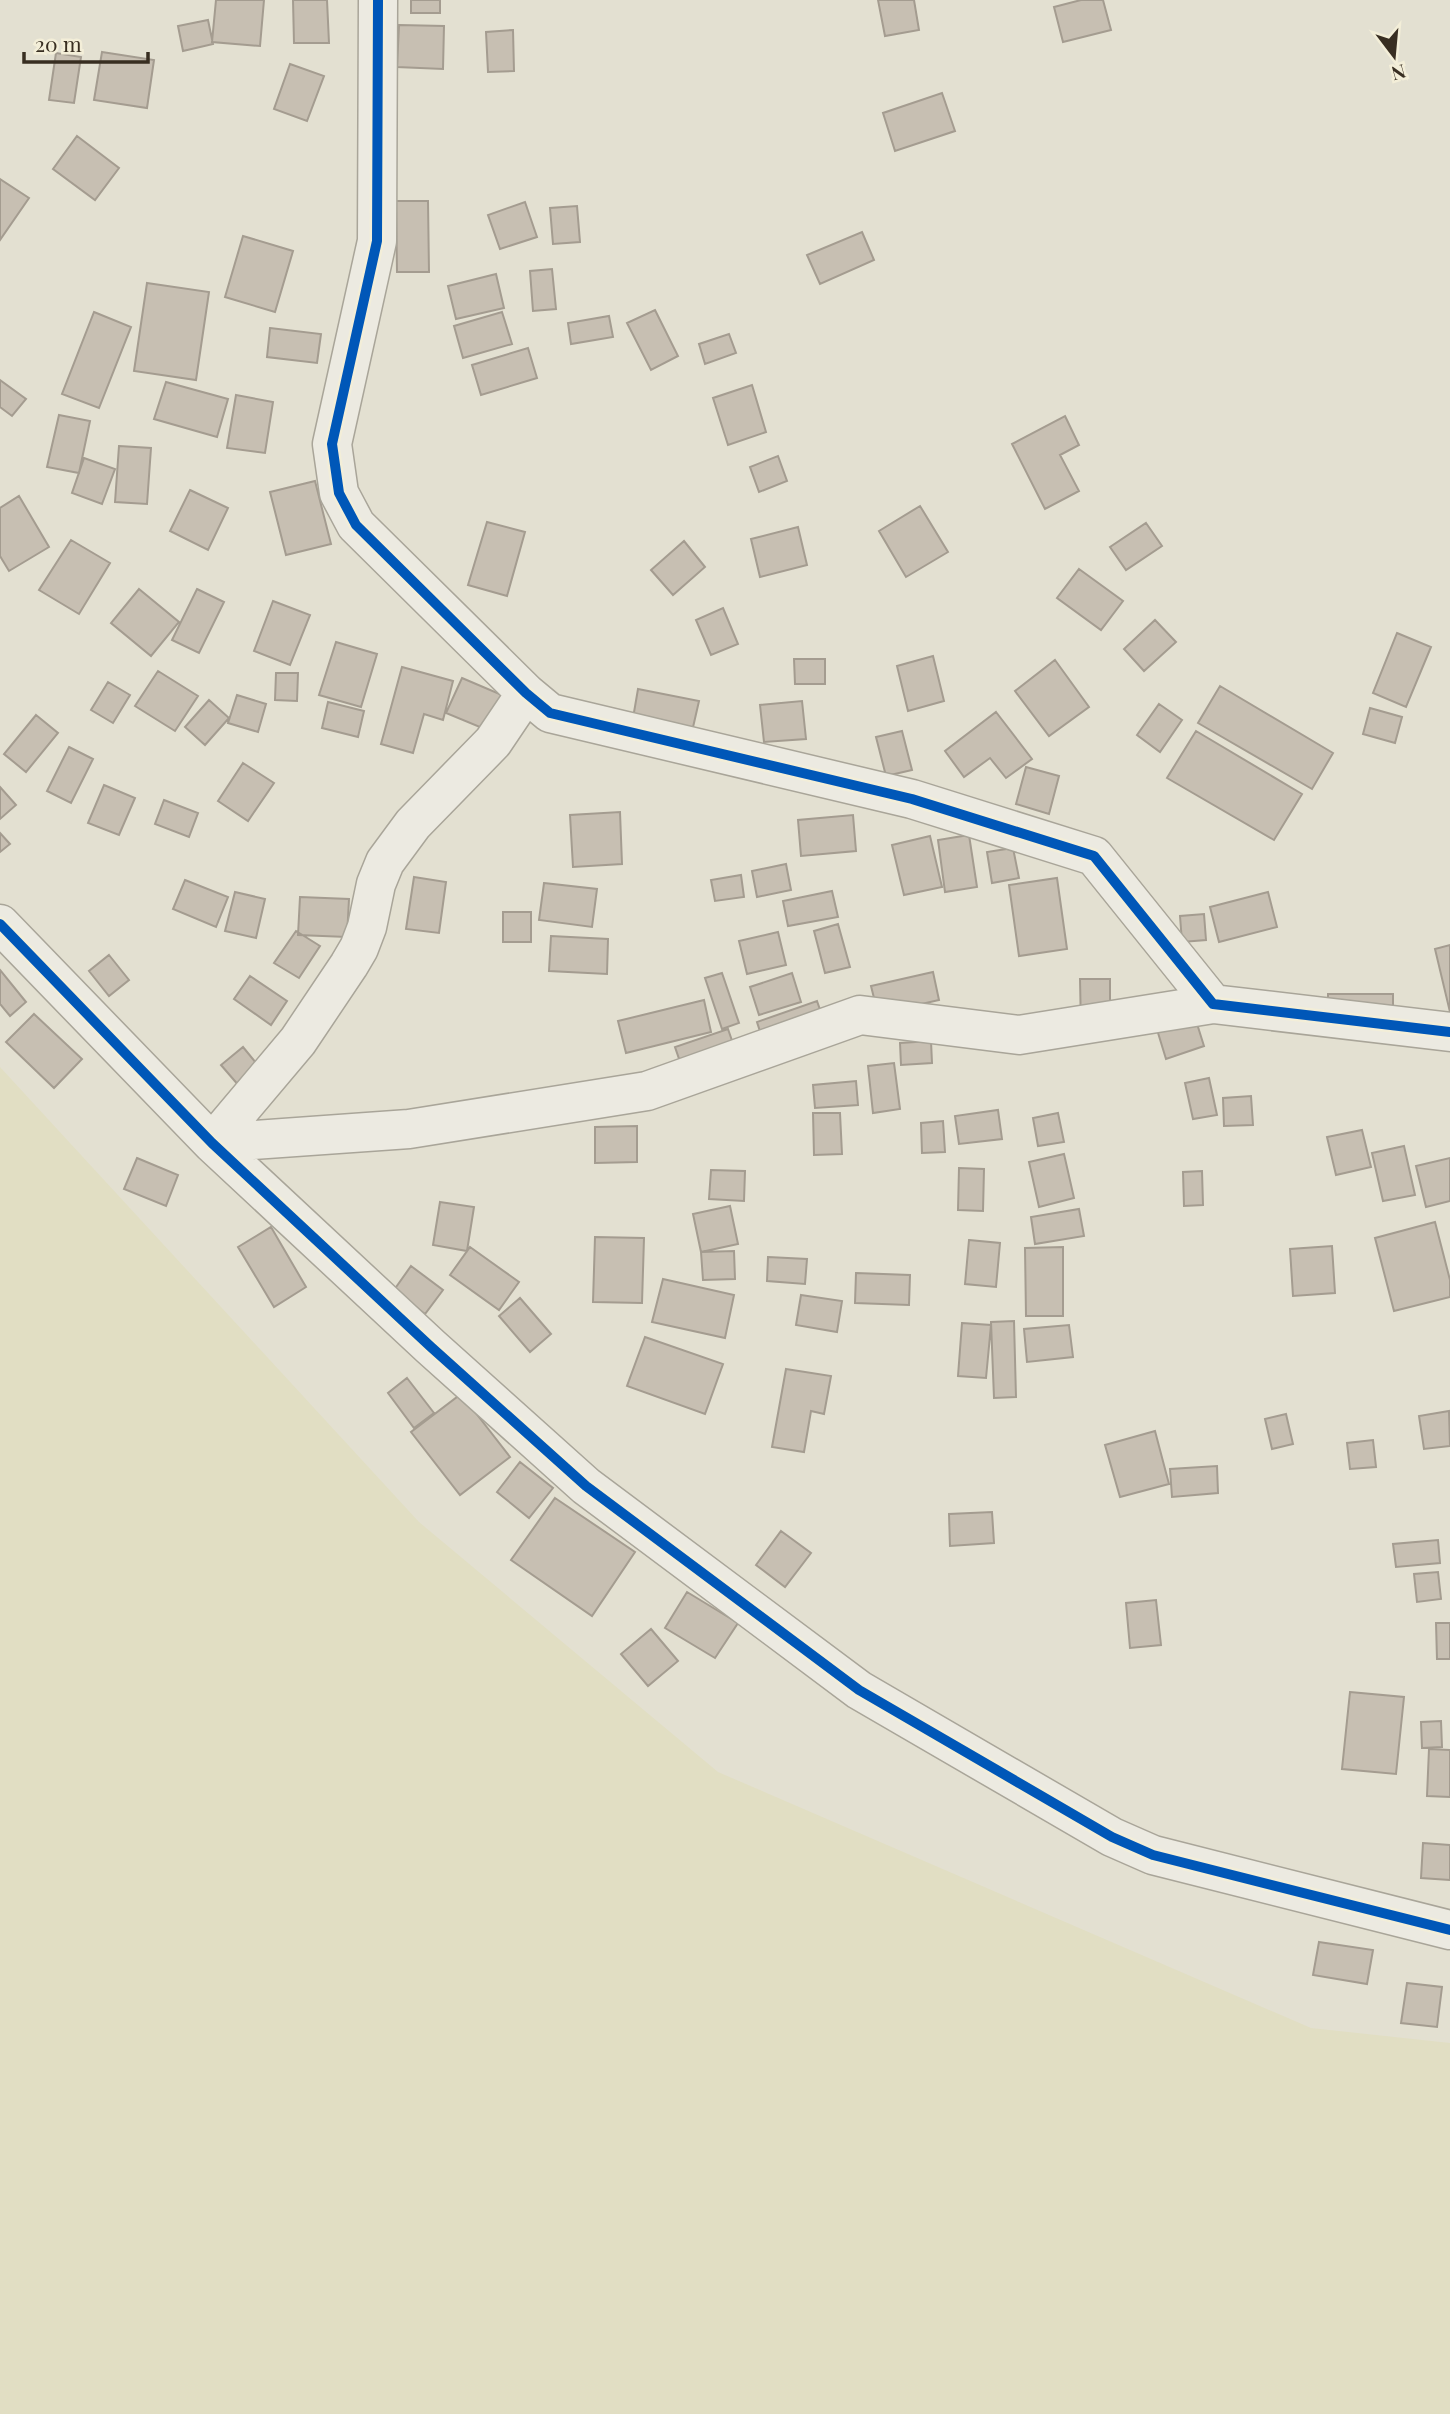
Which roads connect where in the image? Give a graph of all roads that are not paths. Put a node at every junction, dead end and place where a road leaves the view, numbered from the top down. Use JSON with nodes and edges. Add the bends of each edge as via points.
{"nodes":[{"id":1,"x":378,"y":0,"type":"edge"},
{"id":2,"x":526,"y":694,"type":"junction"},
{"id":3,"x":0,"y":924,"type":"edge"},
{"id":4,"x":1213,"y":1004,"type":"junction"},
{"id":5,"x":1450,"y":1032,"type":"edge"},
{"id":6,"x":212,"y":1143,"type":"junction"},
{"id":7,"x":1450,"y":1930,"type":"edge"}],
"edges":[{"from":1,"to":2,"type":"street","via":[[377,242],[332,444],[339,493],[356,525]]},
{"from":2,"to":4,"type":"street","via":[[550,713],[912,799],[1094,856]]},
{"from":2,"to":6,"type":"street","via":[[493,742],[412,824],[385,862],[367,927],[349,965],[298,1041]]},
{"from":3,"to":6,"type":"street"},
{"from":4,"to":5,"type":"street"},
{"from":4,"to":6,"type":"street","via":[[1019,1035],[860,1015],[647,1091],[409,1129]]},
{"from":6,"to":7,"type":"street","via":[[586,1486],[859,1690],[1112,1837],[1153,1855]]}]}
